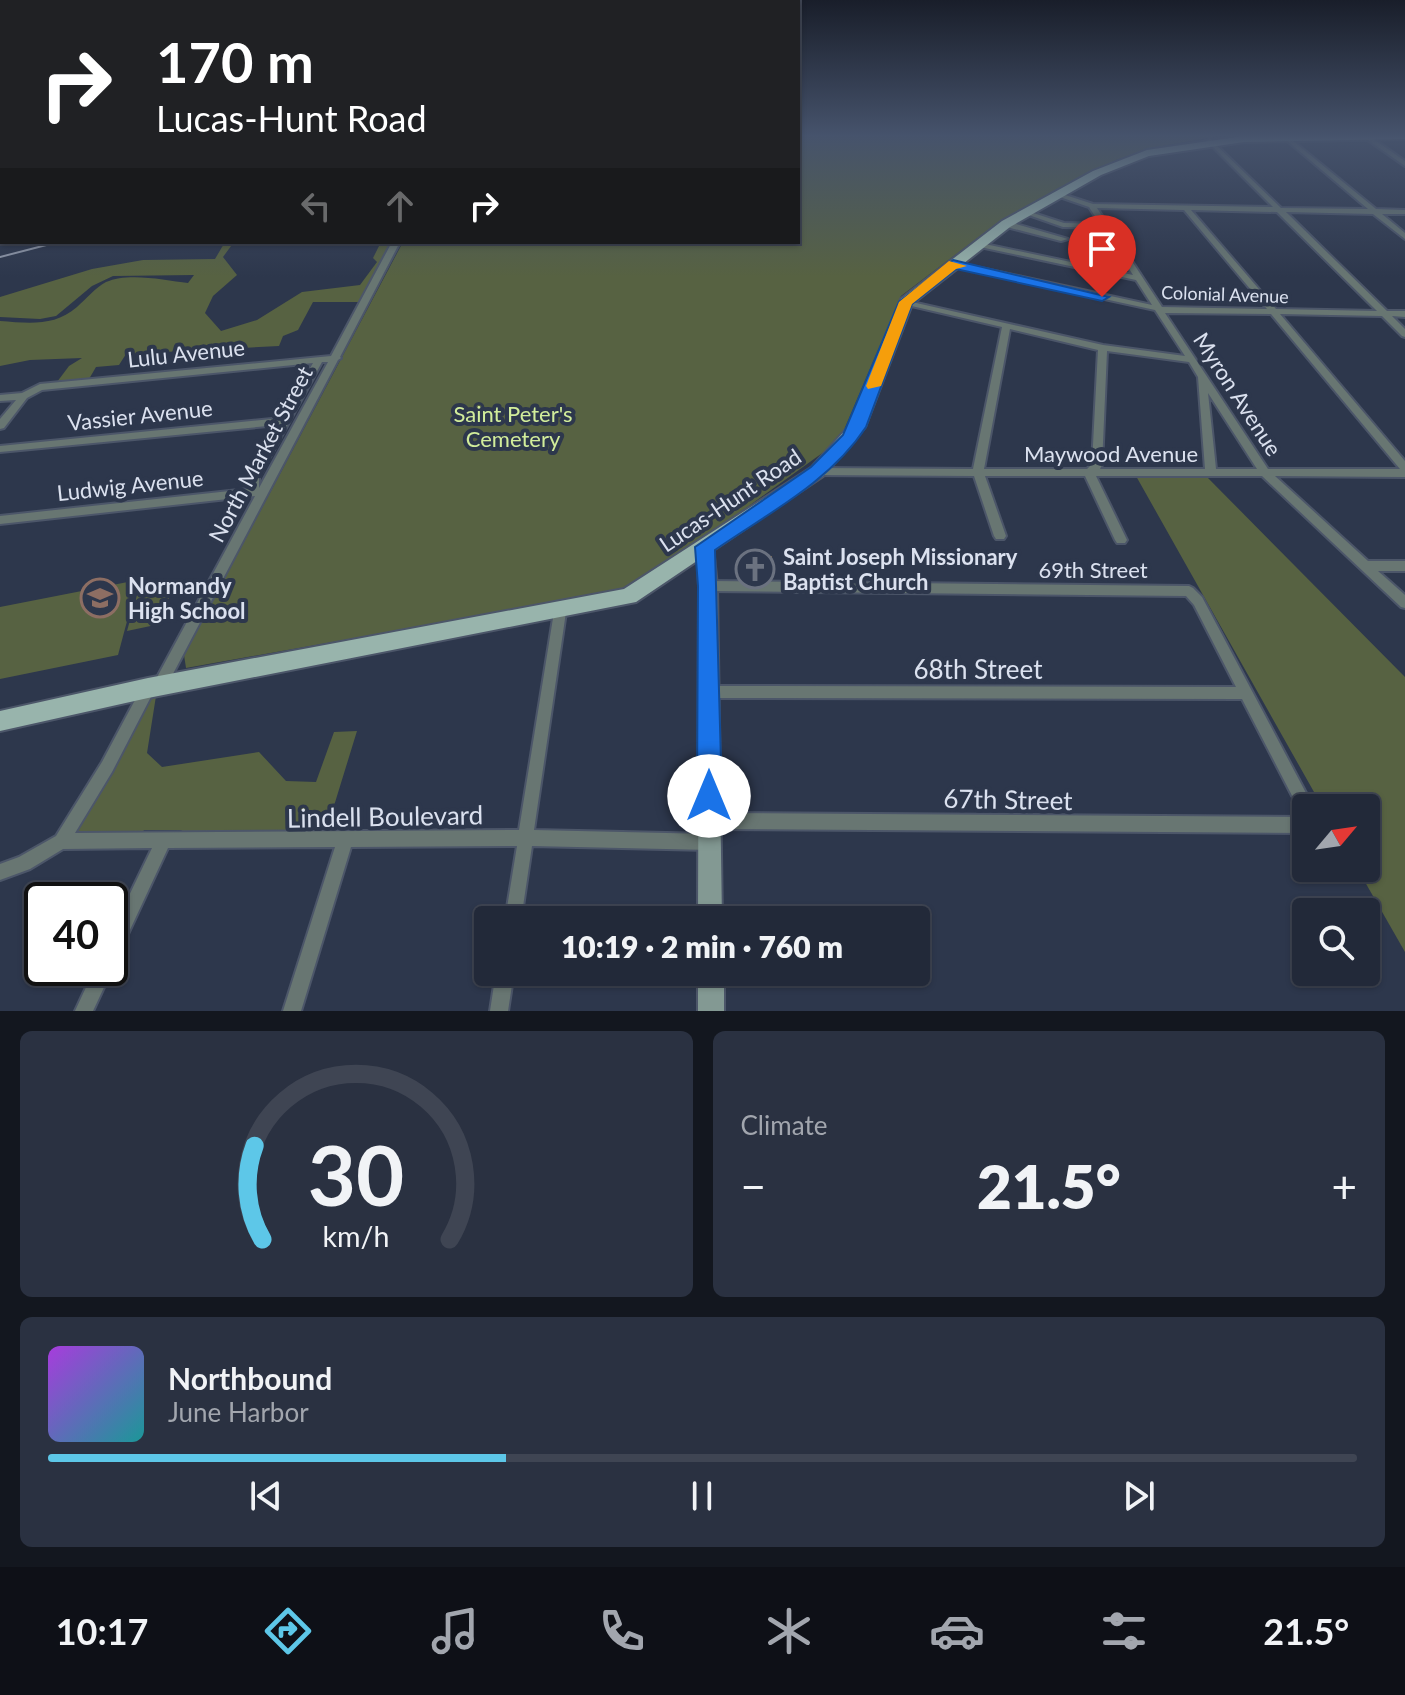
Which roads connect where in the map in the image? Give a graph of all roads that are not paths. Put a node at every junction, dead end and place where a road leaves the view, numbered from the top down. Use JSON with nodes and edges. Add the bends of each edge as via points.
{"nodes":[{"id":1,"x":1084,"y":182,"type":"edge"},
{"id":2,"x":1252,"y":182,"type":"edge"},
{"id":3,"x":1340,"y":182,"type":"edge"},
{"id":4,"x":1059,"y":195,"type":"junction"},
{"id":5,"x":1092,"y":206,"type":"junction"},
{"id":6,"x":1186,"y":208,"type":"junction"},
{"id":7,"x":1280,"y":209,"type":"junction"},
{"id":8,"x":1375,"y":212,"type":"junction"},
{"id":9,"x":1405,"y":212,"type":"edge"},
{"id":10,"x":1027,"y":213,"type":"junction"},
{"id":11,"x":1006,"y":224,"type":"junction"},
{"id":12,"x":1105,"y":226,"type":"junction"},
{"id":13,"x":1405,"y":237,"type":"edge"},
{"id":14,"x":1064,"y":239,"type":"dead end"},
{"id":15,"x":395,"y":244,"type":"edge"},
{"id":16,"x":980,"y":245,"type":"junction"},
{"id":17,"x":953,"y":264,"type":"junction"},
{"id":18,"x":1136,"y":278,"type":"junction"},
{"id":19,"x":906,"y":302,"type":"junction"},
{"id":20,"x":1159,"y":309,"type":"junction"},
{"id":21,"x":1272,"y":312,"type":"junction"},
{"id":22,"x":1384,"y":314,"type":"junction"},
{"id":23,"x":1405,"y":314,"type":"edge"},
{"id":24,"x":1006,"y":326,"type":"junction"},
{"id":25,"x":1405,"y":334,"type":"edge"},
{"id":26,"x":1103,"y":348,"type":"junction"},
{"id":27,"x":336,"y":358,"type":"junction"},
{"id":28,"x":319,"y":360,"type":"junction"},
{"id":29,"x":1193,"y":360,"type":"junction"},
{"id":30,"x":1202,"y":375,"type":"junction"},
{"id":31,"x":24,"y":396,"type":"junction"},
{"id":32,"x":0,"y":398,"type":"edge"},
{"id":33,"x":285,"y":421,"type":"junction"},
{"id":34,"x":0,"y":426,"type":"edge"},
{"id":35,"x":0,"y":449,"type":"edge"},
{"id":36,"x":1405,"y":471,"type":"edge"},
{"id":37,"x":817,"y":472,"type":"junction"},
{"id":38,"x":978,"y":472,"type":"junction"},
{"id":39,"x":1089,"y":473,"type":"junction"},
{"id":40,"x":1211,"y":473,"type":"junction"},
{"id":41,"x":1265,"y":473,"type":"junction"},
{"id":42,"x":258,"y":491,"type":"junction"},
{"id":43,"x":0,"y":520,"type":"edge"},
{"id":44,"x":1000,"y":536,"type":"dead end"},
{"id":45,"x":1121,"y":540,"type":"dead end"},
{"id":46,"x":705,"y":547,"type":"junction"},
{"id":47,"x":1366,"y":566,"type":"junction"},
{"id":48,"x":1405,"y":566,"type":"edge"},
{"id":49,"x":708,"y":586,"type":"junction"},
{"id":50,"x":1405,"y":603,"type":"edge"},
{"id":51,"x":560,"y":612,"type":"junction"},
{"id":52,"x":154,"y":687,"type":"junction"},
{"id":53,"x":710,"y":692,"type":"junction"},
{"id":54,"x":1247,"y":693,"type":"junction"},
{"id":55,"x":0,"y":721,"type":"edge"},
{"id":56,"x":1299,"y":794,"type":"edge"},
{"id":57,"x":1292,"y":825,"type":"edge"},
{"id":58,"x":710,"y":832,"type":"junction"},
{"id":59,"x":526,"y":838,"type":"junction"},
{"id":60,"x":61,"y":841,"type":"junction"},
{"id":61,"x":163,"y":841,"type":"junction"},
{"id":62,"x":345,"y":841,"type":"junction"},
{"id":63,"x":0,"y":872,"type":"edge"},
{"id":64,"x":515,"y":906,"type":"edge"},
{"id":65,"x":710,"y":906,"type":"edge"},
{"id":66,"x":128,"y":916,"type":"edge"},
{"id":67,"x":96,"y":986,"type":"edge"},
{"id":68,"x":503,"y":986,"type":"edge"},
{"id":69,"x":711,"y":986,"type":"edge"},
{"id":70,"x":84,"y":1011,"type":"edge"},
{"id":71,"x":292,"y":1011,"type":"edge"},
{"id":72,"x":499,"y":1011,"type":"edge"},
{"id":73,"x":711,"y":1011,"type":"edge"}],
"edges":[{"from":1,"to":4,"type":"main road","name":"Lucas-Hunt Road"},
{"from":2,"to":7,"type":"street"},
{"from":3,"to":8,"type":"street"},
{"from":4,"to":5,"type":"street"},
{"from":4,"to":10,"type":"main road","name":"Lucas-Hunt Road"},
{"from":5,"to":6,"type":"street"},
{"from":5,"to":12,"type":"street","name":"Myron Avenue"},
{"from":6,"to":7,"type":"street"},
{"from":6,"to":21,"type":"street"},
{"from":7,"to":8,"type":"street"},
{"from":7,"to":22,"type":"street"},
{"from":8,"to":9,"type":"street"},
{"from":8,"to":13,"type":"street"},
{"from":10,"to":11,"type":"main road","name":"Lucas-Hunt Road"},
{"from":10,"to":12,"type":"street","via":[[1063,225]]},
{"from":11,"to":14,"type":"street"},
{"from":11,"to":16,"type":"main road","name":"Lucas-Hunt Road"},
{"from":12,"to":18,"type":"street","name":"Myron Avenue"},
{"from":15,"to":27,"type":"street","name":"North Market Street"},
{"from":16,"to":17,"type":"main road","name":"Lucas-Hunt Road"},
{"from":16,"to":18,"type":"street"},
{"from":17,"to":19,"type":"main road","name":"Lucas-Hunt Road"},
{"from":17,"to":20,"type":"street","name":"Colonial Avenue"},
{"from":18,"to":20,"type":"street","name":"Myron Avenue"},
{"from":19,"to":24,"type":"street"},
{"from":19,"to":37,"type":"main road","name":"Lucas-Hunt Road","via":[[857,427]]},
{"from":20,"to":21,"type":"street","name":"Colonial Avenue"},
{"from":20,"to":29,"type":"street","name":"Myron Avenue"},
{"from":21,"to":22,"type":"street","name":"Colonial Avenue"},
{"from":21,"to":36,"type":"street"},
{"from":22,"to":23,"type":"street","name":"Colonial Avenue"},
{"from":22,"to":25,"type":"street"},
{"from":24,"to":26,"type":"street"},
{"from":24,"to":38,"type":"street"},
{"from":26,"to":29,"type":"street"},
{"from":26,"to":39,"type":"street","via":[[1097,465]]},
{"from":27,"to":28,"type":"street","name":"Lulu Avenue"},
{"from":27,"to":42,"type":"street","name":"North Market Street"},
{"from":28,"to":31,"type":"street","name":"Lulu Avenue","via":[[40,387]]},
{"from":28,"to":33,"type":"street"},
{"from":29,"to":30,"type":"street","name":"Myron Avenue"},
{"from":30,"to":40,"type":"street"},
{"from":30,"to":41,"type":"street","name":"Myron Avenue"},
{"from":31,"to":32,"type":"street"},
{"from":31,"to":34,"type":"street"},
{"from":33,"to":35,"type":"street","name":"Vassier Avenue"},
{"from":33,"to":42,"type":"street","via":[[254,477]]},
{"from":36,"to":41,"type":"street","name":"Maywood Avenue"},
{"from":37,"to":38,"type":"street","name":"Maywood Avenue"},
{"from":37,"to":46,"type":"main road","name":"Lucas-Hunt Road"},
{"from":38,"to":39,"type":"street","name":"Maywood Avenue"},
{"from":38,"to":44,"type":"street"},
{"from":39,"to":40,"type":"street","name":"Maywood Avenue"},
{"from":39,"to":45,"type":"street"},
{"from":40,"to":41,"type":"street","name":"Maywood Avenue"},
{"from":41,"to":47,"type":"street","name":"Myron Avenue"},
{"from":42,"to":43,"type":"street","name":"Ludwig Avenue"},
{"from":42,"to":52,"type":"street","name":"North Market Street"},
{"from":46,"to":49,"type":"street"},
{"from":46,"to":51,"type":"main road","name":"Lucas-Hunt Road","via":[[629,596]]},
{"from":47,"to":48,"type":"street"},
{"from":47,"to":50,"type":"street","name":"Myron Avenue"},
{"from":49,"to":53,"type":"street"},
{"from":49,"to":54,"type":"street","name":"69th Street","via":[[1189,591]]},
{"from":51,"to":52,"type":"main road","name":"Lucas-Hunt Road"},
{"from":51,"to":59,"type":"street"},
{"from":52,"to":55,"type":"main road","name":"Lucas-Hunt Road"},
{"from":52,"to":60,"type":"street","name":"North Market Street"},
{"from":53,"to":54,"type":"street","name":"68th Street"},
{"from":53,"to":58,"type":"street"},
{"from":54,"to":56,"type":"street"},
{"from":57,"to":58,"type":"street","name":"67th Street"},
{"from":58,"to":59,"type":"street","name":"Lindell Boulevard"},
{"from":58,"to":65,"type":"street"},
{"from":59,"to":62,"type":"street","name":"Lindell Boulevard"},
{"from":59,"to":64,"type":"street"},
{"from":60,"to":61,"type":"street","name":"Lindell Boulevard"},
{"from":60,"to":63,"type":"street"},
{"from":61,"to":62,"type":"street","name":"Lindell Boulevard"},
{"from":61,"to":66,"type":"street"},
{"from":62,"to":71,"type":"street"},
{"from":67,"to":70,"type":"street"},
{"from":68,"to":72,"type":"street"},
{"from":69,"to":73,"type":"street"}]}
